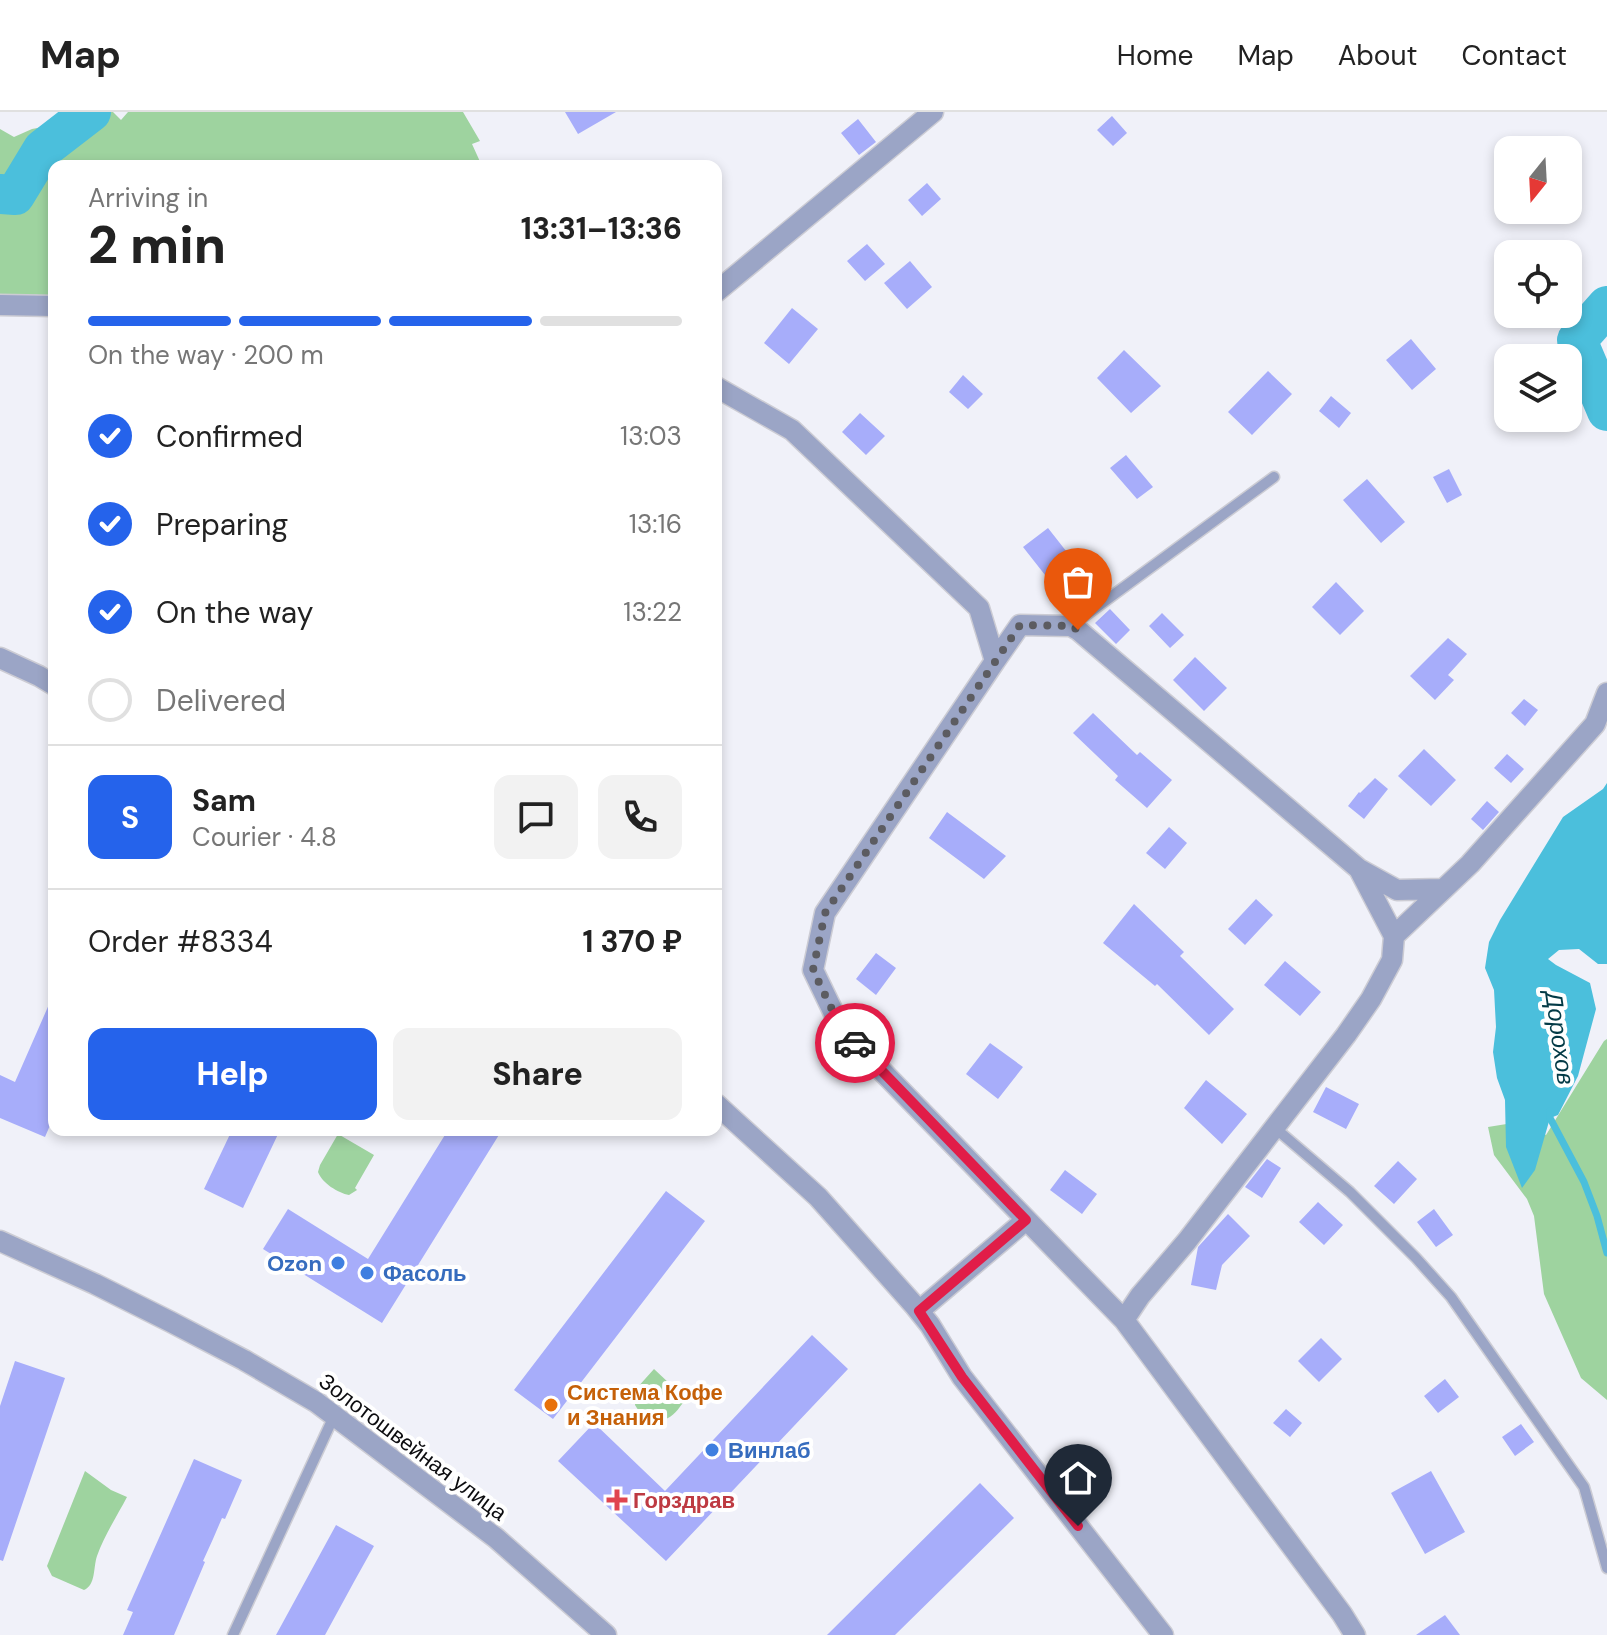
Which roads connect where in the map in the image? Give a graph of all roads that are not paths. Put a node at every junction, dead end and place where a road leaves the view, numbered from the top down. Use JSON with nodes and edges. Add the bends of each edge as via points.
{"nodes":[{"id":1,"x":933,"y":112,"type":"edge"},
{"id":2,"x":722,"y":287,"type":"edge"},
{"id":3,"x":0,"y":305,"type":"edge"},
{"id":4,"x":48,"y":306,"type":"edge"},
{"id":5,"x":722,"y":390,"type":"edge"},
{"id":6,"x":1274,"y":477,"type":"dead end"},
{"id":7,"x":1071,"y":626,"type":"junction"},
{"id":8,"x":0,"y":658,"type":"edge"},
{"id":9,"x":995,"y":661,"type":"junction"},
{"id":10,"x":48,"y":681,"type":"edge"},
{"id":11,"x":1607,"y":693,"type":"edge"},
{"id":12,"x":1359,"y":869,"type":"junction"},
{"id":13,"x":1441,"y":889,"type":"junction"},
{"id":14,"x":1394,"y":936,"type":"junction"},
{"id":15,"x":722,"y":1109,"type":"edge"},
{"id":16,"x":1275,"y":1128,"type":"junction"},
{"id":17,"x":1026,"y":1220,"type":"junction"},
{"id":18,"x":0,"y":1241,"type":"edge"},
{"id":19,"x":919,"y":1311,"type":"junction"},
{"id":20,"x":1124,"y":1320,"type":"junction"},
{"id":21,"x":335,"y":1415,"type":"junction"},
{"id":22,"x":1607,"y":1568,"type":"edge"},
{"id":23,"x":233,"y":1635,"type":"edge"},
{"id":24,"x":606,"y":1635,"type":"edge"},
{"id":25,"x":1163,"y":1635,"type":"edge"},
{"id":26,"x":1355,"y":1635,"type":"edge"}],
"edges":[{"from":1,"to":2,"type":"street"},
{"from":3,"to":4,"type":"street"},
{"from":5,"to":9,"type":"street","via":[[792,430],[979,608]]},
{"from":6,"to":7,"type":"lane"},
{"from":7,"to":9,"type":"street","via":[[1020,625]]},
{"from":7,"to":12,"type":"street"},
{"from":8,"to":10,"type":"street"},
{"from":9,"to":17,"type":"street","via":[[825,913],[813,970],[842,1030]]},
{"from":11,"to":13,"type":"street","via":[[1595,724],[1470,864]]},
{"from":12,"to":13,"type":"street","via":[[1397,890]]},
{"from":12,"to":14,"type":"street"},
{"from":13,"to":14,"type":"street"},
{"from":14,"to":16,"type":"street","via":[[1392,960],[1371,999]]},
{"from":15,"to":19,"type":"street","via":[[818,1197]]},
{"from":16,"to":20,"type":"street"},
{"from":16,"to":22,"type":"lane","via":[[1350,1192],[1451,1297],[1584,1487]]},
{"from":17,"to":19,"type":"street"},
{"from":17,"to":20,"type":"street"},
{"from":18,"to":21,"type":"street","name":"Золотошвейная улица","via":[[171,1322]]},
{"from":19,"to":25,"type":"street","via":[[962,1377]]},
{"from":20,"to":26,"type":"street"},
{"from":21,"to":23,"type":"lane"},
{"from":21,"to":24,"type":"street","name":"Золотошвейная улица","via":[[500,1541]]}]}
